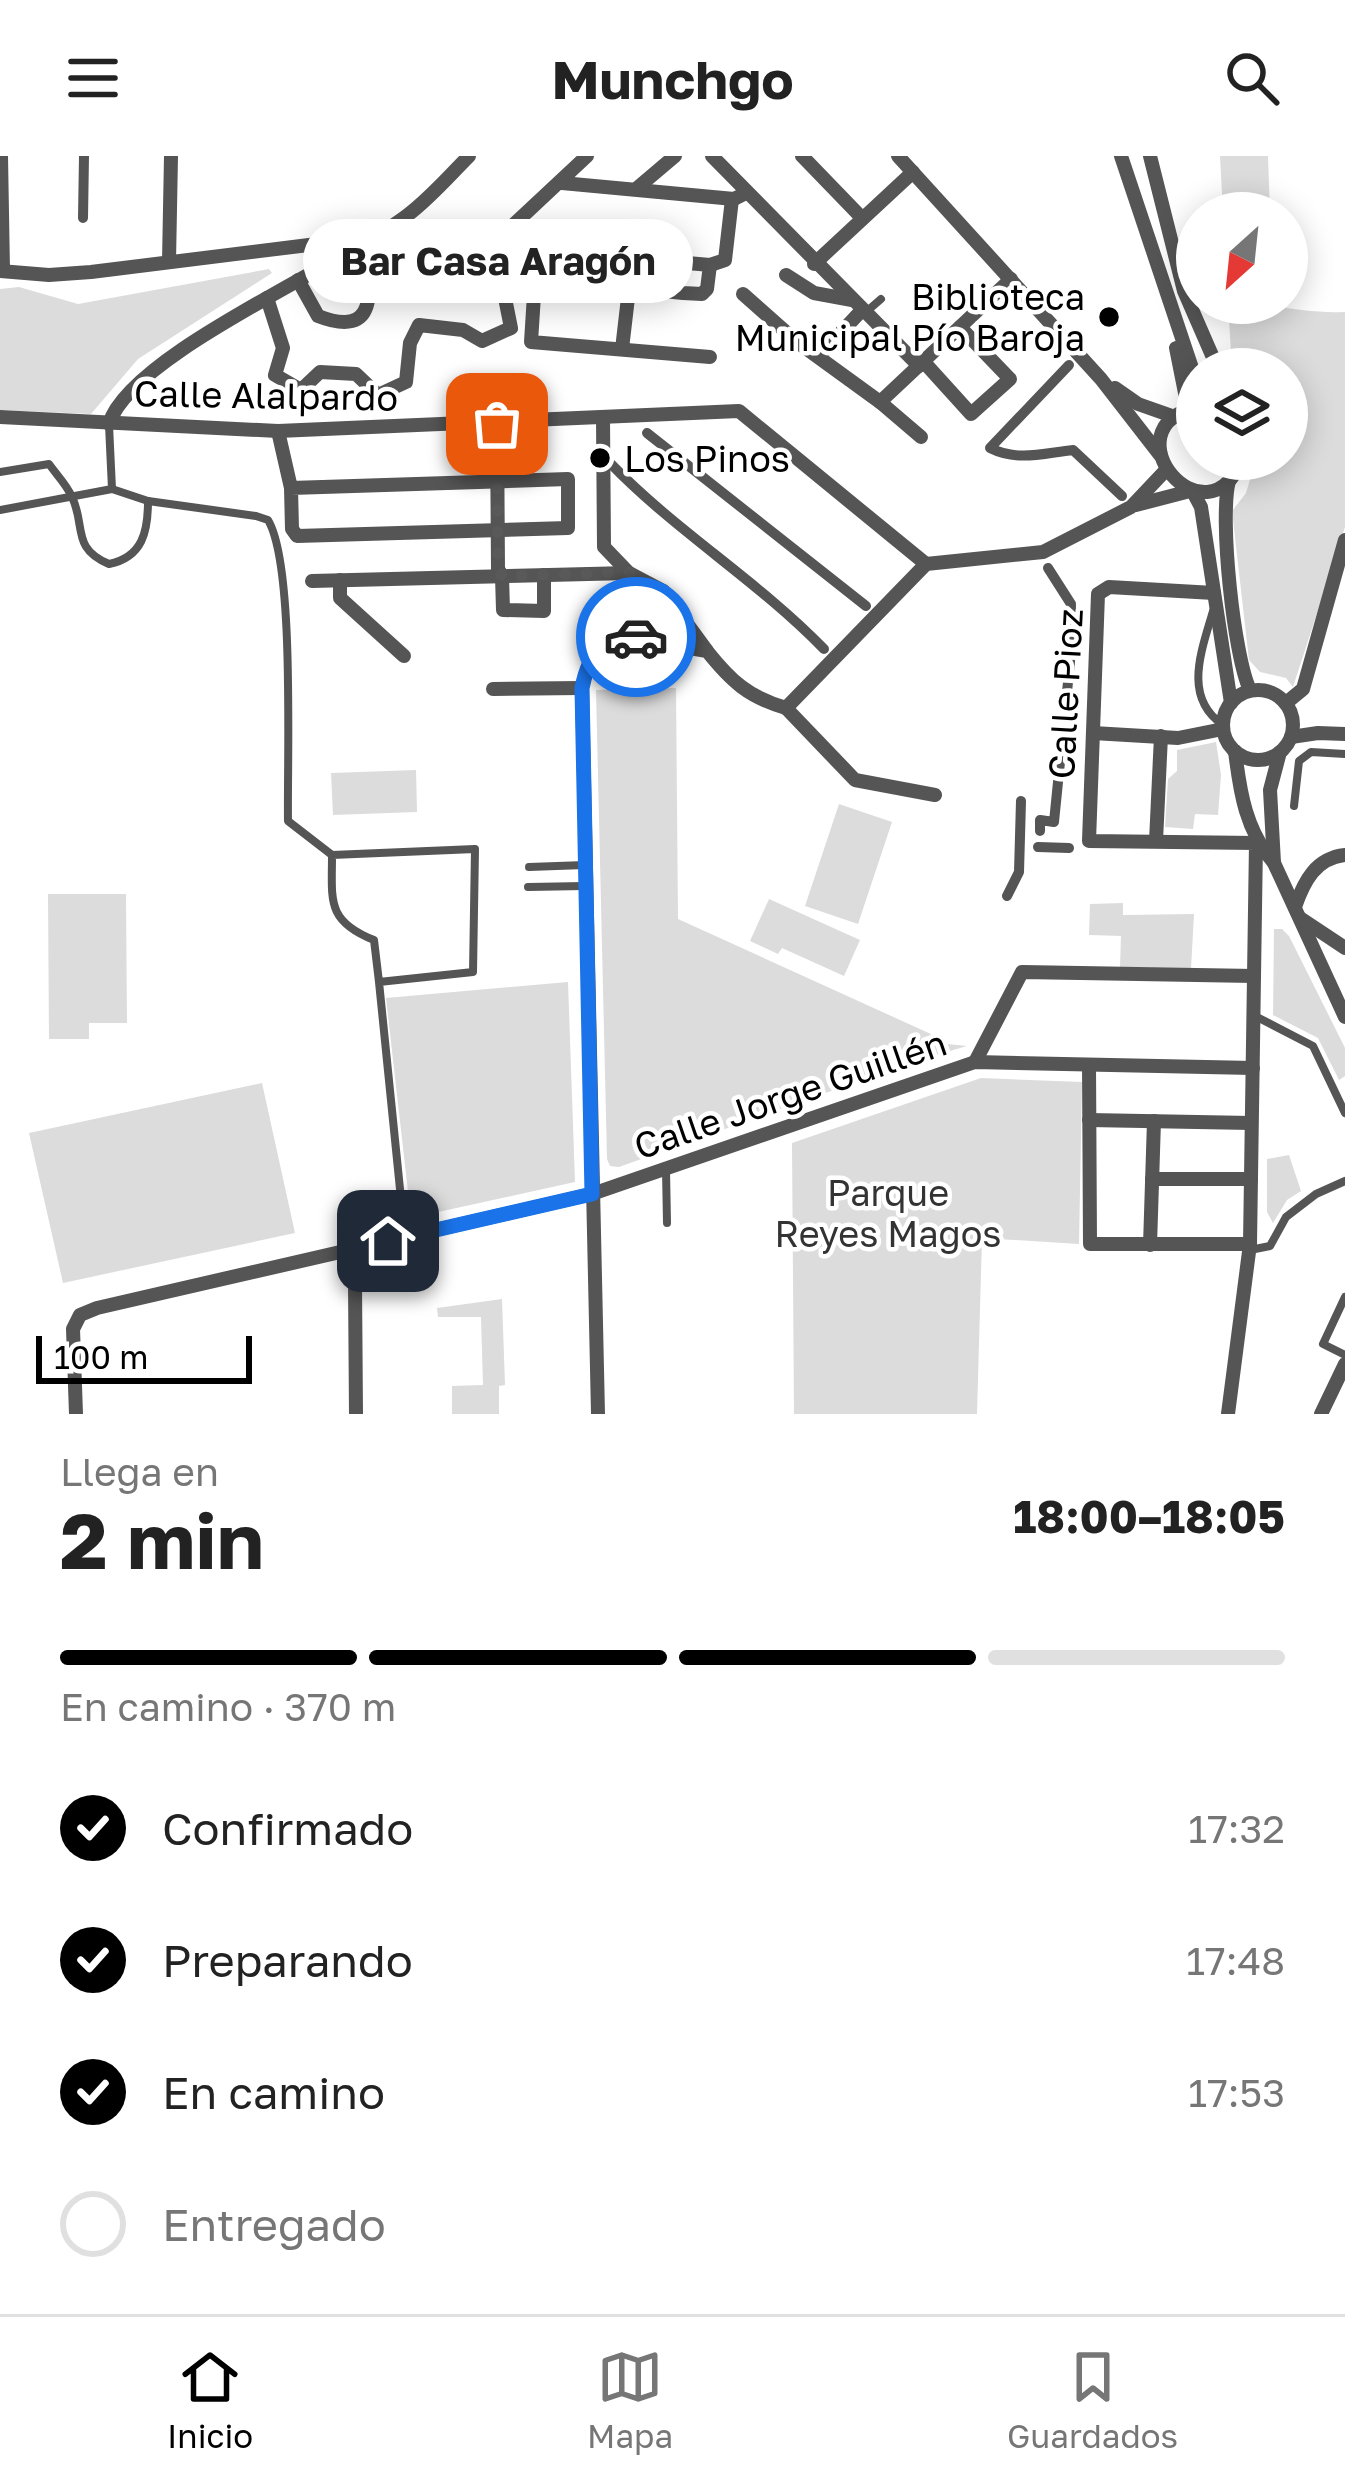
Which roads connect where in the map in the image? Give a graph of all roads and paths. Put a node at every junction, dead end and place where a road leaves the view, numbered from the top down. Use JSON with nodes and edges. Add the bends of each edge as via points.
{"nodes":[{"id":1,"x":1,"y":156,"type":"edge"},
{"id":2,"x":84,"y":156,"type":"edge"},
{"id":3,"x":171,"y":156,"type":"edge"},
{"id":4,"x":470,"y":156,"type":"edge"},
{"id":5,"x":587,"y":156,"type":"edge"},
{"id":6,"x":712,"y":156,"type":"edge"},
{"id":7,"x":802,"y":156,"type":"edge"},
{"id":8,"x":898,"y":156,"type":"edge"},
{"id":9,"x":1120,"y":156,"type":"edge"},
{"id":10,"x":1150,"y":156,"type":"edge"},
{"id":11,"x":665,"y":159,"type":"edge"},
{"id":12,"x":913,"y":172,"type":"junction"},
{"id":13,"x":562,"y":183,"type":"junction"},
{"id":14,"x":637,"y":189,"type":"junction"},
{"id":15,"x":739,"y":196,"type":"junction"},
{"id":16,"x":83,"y":218,"type":"dead end"},
{"id":17,"x":862,"y":218,"type":"junction"},
{"id":18,"x":518,"y":221,"type":"junction"},
{"id":19,"x":402,"y":239,"type":"junction"},
{"id":20,"x":368,"y":240,"type":"junction"},
{"id":21,"x":491,"y":243,"type":"junction"},
{"id":22,"x":0,"y":249,"type":"edge"},
{"id":23,"x":276,"y":249,"type":"junction"},
{"id":24,"x":169,"y":262,"type":"junction"},
{"id":25,"x":717,"y":263,"type":"junction"},
{"id":26,"x":524,"y":264,"type":"junction"},
{"id":27,"x":814,"y":264,"type":"junction"},
{"id":28,"x":2,"y":270,"type":"edge"},
{"id":29,"x":786,"y":275,"type":"dead end"},
{"id":30,"x":542,"y":277,"type":"junction"},
{"id":31,"x":1011,"y":279,"type":"junction"},
{"id":32,"x":294,"y":282,"type":"junction"},
{"id":33,"x":629,"y":289,"type":"junction"},
{"id":34,"x":743,"y":294,"type":"dead end"},
{"id":35,"x":267,"y":298,"type":"junction"},
{"id":36,"x":880,"y":298,"type":"dead end"},
{"id":37,"x":860,"y":308,"type":"junction"},
{"id":38,"x":960,"y":327,"type":"junction"},
{"id":39,"x":1182,"y":348,"type":"edge"},
{"id":40,"x":1209,"y":348,"type":"edge"},
{"id":41,"x":622,"y":349,"type":"junction"},
{"id":42,"x":820,"y":355,"type":"junction"},
{"id":43,"x":710,"y":357,"type":"dead end"},
{"id":44,"x":921,"y":364,"type":"junction"},
{"id":45,"x":1070,"y":365,"type":"dead end"},
{"id":46,"x":1101,"y":379,"type":"junction"},
{"id":47,"x":1176,"y":395,"type":"edge"},
{"id":48,"x":880,"y":402,"type":"junction"},
{"id":49,"x":1150,"y":408,"type":"junction"},
{"id":50,"x":1176,"y":411,"type":"edge"},
{"id":51,"x":0,"y":417,"type":"edge"},
{"id":52,"x":603,"y":418,"type":"junction"},
{"id":53,"x":1176,"y":419,"type":"edge"},
{"id":54,"x":109,"y":424,"type":"junction"},
{"id":55,"x":497,"y":424,"type":"junction"},
{"id":56,"x":278,"y":431,"type":"junction"},
{"id":57,"x":647,"y":433,"type":"dead end"},
{"id":58,"x":921,"y":437,"type":"dead end"},
{"id":59,"x":1160,"y":454,"type":"junction"},
{"id":60,"x":611,"y":464,"type":"dead end"},
{"id":61,"x":1166,"y":471,"type":"junction"},
{"id":62,"x":0,"y":472,"type":"edge"},
{"id":63,"x":497,"y":480,"type":"junction"},
{"id":64,"x":1228,"y":482,"type":"joint"},
{"id":65,"x":291,"y":488,"type":"junction"},
{"id":66,"x":112,"y":489,"type":"junction"},
{"id":67,"x":1192,"y":490,"type":"junction"},
{"id":68,"x":74,"y":499,"type":"junction"},
{"id":69,"x":148,"y":501,"type":"junction"},
{"id":70,"x":1126,"y":501,"type":"junction"},
{"id":71,"x":0,"y":510,"type":"edge"},
{"id":72,"x":498,"y":532,"type":"junction"},
{"id":73,"x":1345,"y":540,"type":"edge"},
{"id":74,"x":926,"y":564,"type":"junction"},
{"id":75,"x":1048,"y":568,"type":"dead end"},
{"id":76,"x":629,"y":572,"type":"junction"},
{"id":77,"x":544,"y":575,"type":"junction"},
{"id":78,"x":502,"y":576,"type":"junction"},
{"id":79,"x":340,"y":580,"type":"junction"},
{"id":80,"x":312,"y":581,"type":"dead end"},
{"id":81,"x":663,"y":591,"type":"junction"},
{"id":82,"x":1338,"y":591,"type":"edge"},
{"id":83,"x":1214,"y":598,"type":"junction"},
{"id":84,"x":866,"y":606,"type":"dead end"},
{"id":85,"x":636,"y":638,"type":"junction"},
{"id":86,"x":675,"y":646,"type":"junction"},
{"id":87,"x":824,"y":649,"type":"dead end"},
{"id":88,"x":707,"y":651,"type":"junction"},
{"id":89,"x":404,"y":656,"type":"dead end"},
{"id":90,"x":585,"y":670,"type":"junction"},
{"id":91,"x":582,"y":688,"type":"junction"},
{"id":92,"x":493,"y":689,"type":"dead end"},
{"id":93,"x":1250,"y":690,"type":"junction"},
{"id":94,"x":1231,"y":703,"type":"junction"},
{"id":95,"x":1288,"y":707,"type":"junction"},
{"id":96,"x":786,"y":708,"type":"junction"},
{"id":97,"x":1223,"y":727,"type":"junction"},
{"id":98,"x":1093,"y":733,"type":"junction"},
{"id":99,"x":1318,"y":733,"type":"junction"},
{"id":100,"x":1345,"y":734,"type":"edge"},
{"id":101,"x":1161,"y":736,"type":"junction"},
{"id":102,"x":1291,"y":737,"type":"junction"},
{"id":103,"x":1235,"y":751,"type":"junction"},
{"id":104,"x":1280,"y":752,"type":"junction"},
{"id":105,"x":1345,"y":754,"type":"edge"},
{"id":106,"x":934,"y":795,"type":"dead end"},
{"id":107,"x":1021,"y":801,"type":"dead end"},
{"id":108,"x":1294,"y":806,"type":"dead end"},
{"id":109,"x":1040,"y":831,"type":"dead end"},
{"id":110,"x":1156,"y":841,"type":"junction"},
{"id":111,"x":1256,"y":843,"type":"junction"},
{"id":112,"x":1038,"y":847,"type":"dead end"},
{"id":113,"x":1069,"y":848,"type":"dead end"},
{"id":114,"x":332,"y":855,"type":"junction"},
{"id":115,"x":1345,"y":855,"type":"edge"},
{"id":116,"x":1274,"y":863,"type":"junction"},
{"id":117,"x":585,"y":865,"type":"junction"},
{"id":118,"x":529,"y":867,"type":"dead end"},
{"id":119,"x":586,"y":886,"type":"junction"},
{"id":120,"x":528,"y":887,"type":"dead end"},
{"id":121,"x":1007,"y":896,"type":"dead end"},
{"id":122,"x":1298,"y":912,"type":"junction"},
{"id":123,"x":1345,"y":948,"type":"edge"},
{"id":124,"x":1254,"y":976,"type":"junction"},
{"id":125,"x":379,"y":982,"type":"junction"},
{"id":126,"x":1343,"y":1006,"type":"edge"},
{"id":127,"x":1253,"y":1016,"type":"junction"},
{"id":128,"x":975,"y":1062,"type":"junction"},
{"id":129,"x":1089,"y":1065,"type":"junction"},
{"id":130,"x":1253,"y":1067,"type":"junction"},
{"id":131,"x":1345,"y":1113,"type":"edge"},
{"id":132,"x":1089,"y":1120,"type":"junction"},
{"id":133,"x":1154,"y":1121,"type":"junction"},
{"id":134,"x":1251,"y":1123,"type":"junction"},
{"id":135,"x":666,"y":1168,"type":"junction"},
{"id":136,"x":1152,"y":1179,"type":"junction"},
{"id":137,"x":1251,"y":1179,"type":"junction"},
{"id":138,"x":1345,"y":1180,"type":"edge"},
{"id":139,"x":592,"y":1194,"type":"junction"},
{"id":140,"x":668,"y":1223,"type":"dead end"},
{"id":141,"x":398,"y":1238,"type":"junction"},
{"id":142,"x":1150,"y":1245,"type":"junction"},
{"id":143,"x":1250,"y":1247,"type":"junction"},
{"id":144,"x":349,"y":1251,"type":"junction"},
{"id":145,"x":1345,"y":1297,"type":"edge"},
{"id":146,"x":1345,"y":1359,"type":"edge"},
{"id":147,"x":76,"y":1414,"type":"edge"},
{"id":148,"x":356,"y":1414,"type":"edge"},
{"id":149,"x":598,"y":1414,"type":"edge"},
{"id":150,"x":1228,"y":1414,"type":"edge"},
{"id":151,"x":1321,"y":1414,"type":"edge"}],
"edges":[{"from":1,"to":22,"type":"street"},
{"from":2,"to":16,"type":"street"},
{"from":3,"to":24,"type":"street"},
{"from":4,"to":20,"type":"street"},
{"from":5,"to":13,"type":"street"},
{"from":6,"to":15,"type":"street"},
{"from":7,"to":17,"type":"street"},
{"from":8,"to":12,"type":"street"},
{"from":9,"to":39,"type":"street"},
{"from":10,"to":40,"type":"street","via":[[1184,291]]},
{"from":11,"to":14,"type":"street"},
{"from":12,"to":17,"type":"street"},
{"from":12,"to":31,"type":"street"},
{"from":13,"to":14,"type":"street"},
{"from":13,"to":18,"type":"street"},
{"from":14,"to":15,"type":"street"},
{"from":15,"to":25,"type":"street"},
{"from":15,"to":27,"type":"street"},
{"from":17,"to":27,"type":"street"},
{"from":18,"to":21,"type":"street"},
{"from":18,"to":25,"type":"street","via":[[563,252]]},
{"from":19,"to":20,"type":"street"},
{"from":19,"to":21,"type":"street"},
{"from":19,"to":21,"type":"street","via":[[417,266],[463,272]]},
{"from":20,"to":23,"type":"street"},
{"from":20,"to":32,"type":"street"},
{"from":20,"to":32,"type":"street","via":[[370,289],[359,319],[318,316]]},
{"from":21,"to":26,"type":"street"},
{"from":22,"to":28,"type":"street"},
{"from":23,"to":24,"type":"street"},
{"from":23,"to":32,"type":"street"},
{"from":24,"to":28,"type":"street","via":[[49,274]]},
{"from":25,"to":33,"type":"street","via":[[702,294]]},
{"from":26,"to":30,"type":"street"},
{"from":26,"to":35,"type":"street","via":[[505,298],[511,328],[482,341],[419,325],[406,382],[378,395],[356,374],[320,372],[301,390],[275,374],[283,347]]},
{"from":27,"to":37,"type":"street"},
{"from":29,"to":37,"type":"street"},
{"from":30,"to":33,"type":"street"},
{"from":30,"to":41,"type":"street","via":[[530,342]]},
{"from":31,"to":38,"type":"street"},
{"from":31,"to":46,"type":"street"},
{"from":32,"to":35,"type":"street"},
{"from":33,"to":41,"type":"street"},
{"from":34,"to":42,"type":"street"},
{"from":35,"to":54,"type":"street","via":[[174,355],[114,409]]},
{"from":36,"to":37,"type":"lane"},
{"from":37,"to":42,"type":"street"},
{"from":37,"to":44,"type":"street"},
{"from":38,"to":44,"type":"street"},
{"from":38,"to":44,"type":"street","via":[[1010,379],[971,414]]},
{"from":41,"to":43,"type":"street"},
{"from":42,"to":48,"type":"street"},
{"from":44,"to":48,"type":"street"},
{"from":45,"to":70,"type":"street","via":[[990,448],[1041,457],[1072,450]]},
{"from":46,"to":49,"type":"street"},
{"from":46,"to":59,"type":"street"},
{"from":47,"to":49,"type":"street"},
{"from":48,"to":58,"type":"street"},
{"from":49,"to":50,"type":"street"},
{"from":51,"to":54,"type":"street","name":"Calle Alalpardo"},
{"from":52,"to":55,"type":"street","name":"Calle Alalpardo"},
{"from":52,"to":74,"type":"street","name":"Calle Alalpardo","via":[[739,411]]},
{"from":52,"to":76,"type":"street","via":[[604,547]]},
{"from":53,"to":59,"type":"street"},
{"from":54,"to":56,"type":"street","name":"Calle Alalpardo"},
{"from":54,"to":66,"type":"lane"},
{"from":55,"to":56,"type":"street","name":"Calle Alalpardo"},
{"from":55,"to":63,"type":"street"},
{"from":56,"to":65,"type":"street"},
{"from":57,"to":84,"type":"street"},
{"from":59,"to":61,"type":"street"},
{"from":60,"to":87,"type":"street"},
{"from":61,"to":67,"type":"street"},
{"from":61,"to":70,"type":"street"},
{"from":62,"to":68,"type":"lane","via":[[49,464]]},
{"from":63,"to":65,"type":"street"},
{"from":63,"to":72,"type":"street"},
{"from":63,"to":72,"type":"street","via":[[568,479],[568,528]]},
{"from":64,"to":67,"type":"street"},
{"from":64,"to":93,"type":"street","via":[[1240,669]]},
{"from":65,"to":72,"type":"street","via":[[297,536]]},
{"from":66,"to":68,"type":"lane"},
{"from":66,"to":69,"type":"lane"},
{"from":67,"to":70,"type":"street"},
{"from":67,"to":83,"type":"street"},
{"from":68,"to":69,"type":"lane","via":[[89,553],[109,564],[141,546]]},
{"from":68,"to":71,"type":"lane"},
{"from":69,"to":114,"type":"lane","via":[[256,516],[276,534],[288,821]]},
{"from":70,"to":74,"type":"street","via":[[1040,553]]},
{"from":72,"to":78,"type":"street"},
{"from":73,"to":82,"type":"street"},
{"from":74,"to":96,"type":"street"},
{"from":75,"to":109,"type":"street","via":[[1071,604],[1070,662],[1054,822],[1040,820]]},
{"from":76,"to":77,"type":"street"},
{"from":76,"to":81,"type":"street"},
{"from":77,"to":78,"type":"street"},
{"from":77,"to":78,"type":"street","via":[[544,611],[503,610]]},
{"from":78,"to":79,"type":"street"},
{"from":79,"to":80,"type":"street"},
{"from":79,"to":89,"type":"street","via":[[340,598]]},
{"from":81,"to":85,"type":"street","via":[[657,617]]},
{"from":81,"to":88,"type":"street"},
{"from":82,"to":95,"type":"street","via":[[1303,689]]},
{"from":83,"to":94,"type":"street"},
{"from":83,"to":97,"type":"lane","via":[[1197,674],[1202,706]]},
{"from":83,"to":98,"type":"street","name":"Calle Pioz","via":[[1109,587],[1099,594]]},
{"from":85,"to":86,"type":"street"},
{"from":85,"to":90,"type":"street","via":[[606,641]]},
{"from":86,"to":88,"type":"street"},
{"from":86,"to":90,"type":"lane","via":[[671,673]]},
{"from":88,"to":96,"type":"street","via":[[753,698]]},
{"from":90,"to":91,"type":"street"},
{"from":91,"to":92,"type":"street"},
{"from":91,"to":117,"type":"street"},
{"from":93,"to":94,"type":"street"},
{"from":93,"to":95,"type":"street","via":[[1274,693]]},
{"from":94,"to":97,"type":"street"},
{"from":95,"to":99,"type":"street"},
{"from":95,"to":102,"type":"street"},
{"from":96,"to":106,"type":"street","via":[[855,780]]},
{"from":97,"to":101,"type":"street"},
{"from":97,"to":103,"type":"street"},
{"from":98,"to":101,"type":"street"},
{"from":98,"to":110,"type":"street","name":"Calle Pioz","via":[[1089,842]]},
{"from":99,"to":100,"type":"street"},
{"from":99,"to":102,"type":"street"},
{"from":101,"to":110,"type":"street"},
{"from":102,"to":104,"type":"street"},
{"from":103,"to":104,"type":"street","via":[[1257,760]]},
{"from":103,"to":111,"type":"street"},
{"from":104,"to":116,"type":"street","via":[[1270,790]]},
{"from":105,"to":108,"type":"lane","via":[[1311,752],[1299,761]]},
{"from":107,"to":121,"type":"street","via":[[1019,872]]},
{"from":110,"to":111,"type":"street"},
{"from":111,"to":116,"type":"street"},
{"from":111,"to":124,"type":"street"},
{"from":112,"to":113,"type":"street"},
{"from":114,"to":125,"type":"lane","via":[[332,910],[350,931],[374,940]]},
{"from":114,"to":125,"type":"lane","via":[[475,849],[472,972]]},
{"from":115,"to":122,"type":"street","via":[[1306,878]]},
{"from":116,"to":122,"type":"street"},
{"from":117,"to":118,"type":"lane"},
{"from":117,"to":119,"type":"street"},
{"from":119,"to":120,"type":"lane"},
{"from":119,"to":139,"type":"street"},
{"from":122,"to":123,"type":"street"},
{"from":122,"to":126,"type":"street"},
{"from":124,"to":127,"type":"street"},
{"from":124,"to":128,"type":"street","via":[[1022,972]]},
{"from":125,"to":141,"type":"lane"},
{"from":127,"to":130,"type":"street"},
{"from":127,"to":131,"type":"lane","via":[[1313,1046]]},
{"from":128,"to":129,"type":"street"},
{"from":128,"to":135,"type":"street","name":"Calle Jorge Guillén"},
{"from":129,"to":130,"type":"street"},
{"from":129,"to":132,"type":"street"},
{"from":130,"to":134,"type":"street"},
{"from":132,"to":133,"type":"street"},
{"from":132,"to":142,"type":"street","via":[[1090,1244]]},
{"from":133,"to":134,"type":"street"},
{"from":133,"to":136,"type":"street"},
{"from":134,"to":137,"type":"street"},
{"from":135,"to":139,"type":"street","name":"Calle Jorge Guillén"},
{"from":135,"to":140,"type":"lane"},
{"from":136,"to":137,"type":"street"},
{"from":136,"to":142,"type":"street"},
{"from":137,"to":143,"type":"street"},
{"from":138,"to":143,"type":"lane","via":[[1286,1217],[1270,1246]]},
{"from":139,"to":141,"type":"street","name":"Calle Jorge Guillén"},
{"from":139,"to":149,"type":"street"},
{"from":141,"to":144,"type":"street","name":"Calle Jorge Guillén"},
{"from":142,"to":143,"type":"street"},
{"from":143,"to":150,"type":"street"},
{"from":144,"to":147,"type":"street","name":"Calle Jorge Guillén","via":[[80,1316],[73,1329]]},
{"from":144,"to":148,"type":"street"},
{"from":145,"to":146,"type":"lane","via":[[1324,1344]]},
{"from":146,"to":151,"type":"street"}]}
